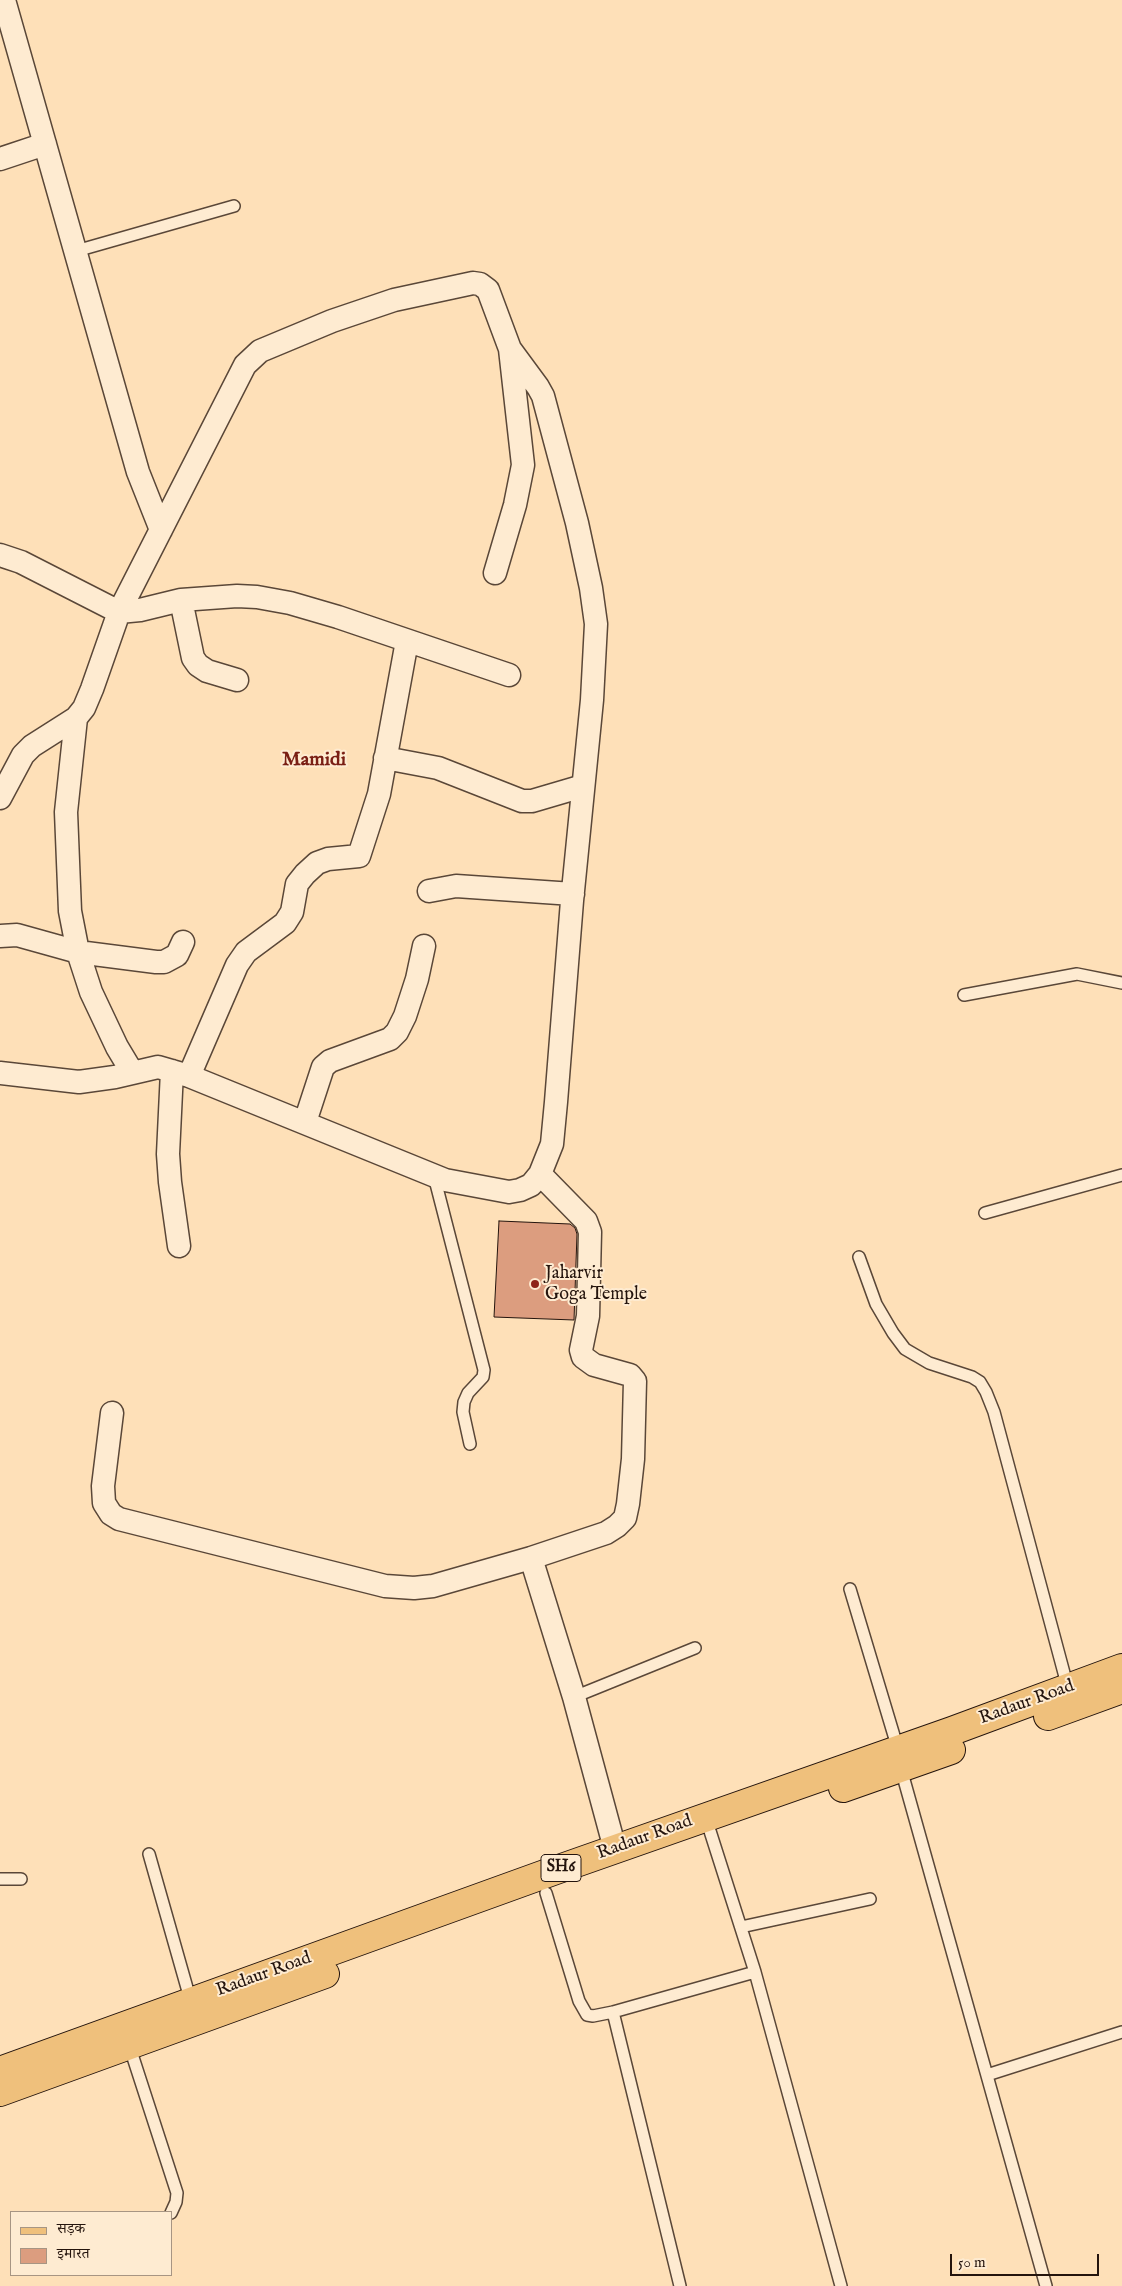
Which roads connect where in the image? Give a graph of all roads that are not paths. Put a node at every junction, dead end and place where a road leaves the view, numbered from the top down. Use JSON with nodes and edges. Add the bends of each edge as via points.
{"nodes":[{"id":1,"x":4,"y":0,"type":"edge"},
{"id":2,"x":45,"y":144,"type":"junction"},
{"id":3,"x":0,"y":159,"type":"edge"},
{"id":4,"x":234,"y":206,"type":"dead end"},
{"id":5,"x":76,"y":251,"type":"junction"},
{"id":6,"x":510,"y":349,"type":"junction"},
{"id":7,"x":161,"y":530,"type":"junction"},
{"id":8,"x":0,"y":555,"type":"edge"},
{"id":9,"x":495,"y":573,"type":"dead end"},
{"id":10,"x":181,"y":600,"type":"junction"},
{"id":11,"x":119,"y":612,"type":"junction"},
{"id":12,"x":407,"y":641,"type":"junction"},
{"id":13,"x":509,"y":675,"type":"dead end"},
{"id":14,"x":237,"y":680,"type":"dead end"},
{"id":15,"x":76,"y":718,"type":"junction"},
{"id":16,"x":385,"y":758,"type":"junction"},
{"id":17,"x":583,"y":786,"type":"junction"},
{"id":18,"x":0,"y":798,"type":"edge"},
{"id":19,"x":429,"y":891,"type":"dead end"},
{"id":20,"x":573,"y":894,"type":"junction"},
{"id":21,"x":0,"y":936,"type":"edge"},
{"id":22,"x":183,"y":942,"type":"dead end"},
{"id":23,"x":424,"y":946,"type":"dead end"},
{"id":24,"x":78,"y":952,"type":"junction"},
{"id":25,"x":1122,"y":983,"type":"edge"},
{"id":26,"x":964,"y":995,"type":"dead end"},
{"id":27,"x":132,"y":1072,"type":"junction"},
{"id":28,"x":0,"y":1073,"type":"edge"},
{"id":29,"x":181,"y":1073,"type":"junction"},
{"id":30,"x":305,"y":1122,"type":"junction"},
{"id":31,"x":540,"y":1174,"type":"junction"},
{"id":32,"x":1122,"y":1175,"type":"edge"},
{"id":33,"x":434,"y":1176,"type":"junction"},
{"id":34,"x":985,"y":1213,"type":"dead end"},
{"id":35,"x":179,"y":1246,"type":"dead end"},
{"id":36,"x":859,"y":1257,"type":"dead end"},
{"id":37,"x":112,"y":1413,"type":"dead end"},
{"id":38,"x":470,"y":1444,"type":"dead end"},
{"id":39,"x":530,"y":1558,"type":"junction"},
{"id":40,"x":850,"y":1589,"type":"dead end"},
{"id":41,"x":695,"y":1648,"type":"dead end"},
{"id":42,"x":1122,"y":1668,"type":"edge"},
{"id":43,"x":1068,"y":1688,"type":"junction"},
{"id":44,"x":1122,"y":1689,"type":"edge"},
{"id":45,"x":574,"y":1697,"type":"junction"},
{"id":46,"x":900,"y":1759,"type":"junction"},
{"id":47,"x":710,"y":1831,"type":"junction"},
{"id":48,"x":615,"y":1849,"type":"junction"},
{"id":49,"x":149,"y":1854,"type":"dead end"},
{"id":50,"x":0,"y":1879,"type":"edge"},
{"id":51,"x":21,"y":1879,"type":"dead end"},
{"id":52,"x":546,"y":1893,"type":"junction"},
{"id":53,"x":870,"y":1899,"type":"dead end"},
{"id":54,"x":741,"y":1928,"type":"junction"},
{"id":55,"x":755,"y":1972,"type":"junction"},
{"id":56,"x":191,"y":2002,"type":"junction"},
{"id":57,"x":613,"y":2012,"type":"junction"},
{"id":58,"x":1122,"y":2032,"type":"edge"},
{"id":59,"x":129,"y":2045,"type":"junction"},
{"id":60,"x":0,"y":2071,"type":"edge"},
{"id":61,"x":987,"y":2075,"type":"junction"},
{"id":62,"x":0,"y":2092,"type":"edge"},
{"id":63,"x":172,"y":2211,"type":"edge"},
{"id":64,"x":680,"y":2286,"type":"edge"},
{"id":65,"x":841,"y":2286,"type":"edge"},
{"id":66,"x":1046,"y":2286,"type":"edge"}],
"edges":[{"from":1,"to":2,"type":"street"},
{"from":2,"to":3,"type":"street"},
{"from":2,"to":5,"type":"street"},
{"from":4,"to":5,"type":"lane"},
{"from":5,"to":7,"type":"street","via":[[138,472]]},
{"from":6,"to":7,"type":"street","via":[[492,296],[480,284],[473,283],[394,300],[260,351],[246,366]]},
{"from":6,"to":9,"type":"street","via":[[523,465]]},
{"from":6,"to":17,"type":"street","via":[[543,396],[591,588],[596,624]]},
{"from":7,"to":11,"type":"street"},
{"from":8,"to":11,"type":"street","via":[[21,562]]},
{"from":10,"to":11,"type":"street"},
{"from":10,"to":12,"type":"street","via":[[258,597],[338,617]]},
{"from":10,"to":14,"type":"street","via":[[193,658],[207,671]]},
{"from":11,"to":15,"type":"street","via":[[92,689]]},
{"from":12,"to":13,"type":"street"},
{"from":12,"to":16,"type":"street"},
{"from":15,"to":18,"type":"street","via":[[23,755]]},
{"from":15,"to":24,"type":"street","via":[[66,812],[70,911]]},
{"from":16,"to":17,"type":"street","via":[[438,768],[522,801]]},
{"from":16,"to":29,"type":"street","via":[[359,856],[328,859],[317,863],[305,874],[297,884],[292,912],[285,923],[246,952],[237,965]]},
{"from":17,"to":20,"type":"street"},
{"from":19,"to":20,"type":"street","via":[[456,886]]},
{"from":20,"to":31,"type":"street","via":[[552,1144]]},
{"from":21,"to":24,"type":"street","via":[[17,936]]},
{"from":22,"to":24,"type":"street","via":[[177,955],[164,962]]},
{"from":23,"to":30,"type":"street","via":[[417,979],[397,1032],[390,1039],[330,1061],[323,1067]]},
{"from":24,"to":27,"type":"street","via":[[91,992]]},
{"from":25,"to":26,"type":"lane","via":[[1076,974]]},
{"from":27,"to":28,"type":"street","via":[[115,1078],[79,1082]]},
{"from":27,"to":29,"type":"street","via":[[158,1067]]},
{"from":29,"to":30,"type":"street"},
{"from":29,"to":35,"type":"street","via":[[168,1154]]},
{"from":30,"to":33,"type":"street"},
{"from":31,"to":33,"type":"street","via":[[531,1185],[509,1192]]},
{"from":31,"to":39,"type":"street","via":[[586,1221],[590,1232],[588,1316],[581,1350],[583,1357],[594,1365],[630,1375],[636,1388],[633,1459],[625,1518],[606,1533]]},
{"from":32,"to":34,"type":"lane"},
{"from":33,"to":38,"type":"lane","via":[[484,1370],[483,1377],[464,1402]]},
{"from":36,"to":43,"type":"lane","via":[[876,1304],[905,1349],[929,1363],[972,1377],[986,1392]]},
{"from":37,"to":39,"type":"street","via":[[103,1486],[107,1509],[119,1519],[385,1586],[433,1586]]},
{"from":39,"to":45,"type":"street"},
{"from":40,"to":46,"type":"lane"},
{"from":41,"to":45,"type":"lane"},
{"from":42,"to":43,"type":"main road","name":"Radaur Road","number":"SH6"},
{"from":43,"to":46,"type":"main road","name":"Radaur Road","number":"SH6"},
{"from":44,"to":46,"type":"main road","name":"Radaur Road","number":"SH6"},
{"from":45,"to":48,"type":"street"},
{"from":46,"to":47,"type":"main road","name":"Radaur Road","number":"SH6"},
{"from":46,"to":48,"type":"main road","name":"Radaur Road","number":"SH6"},
{"from":46,"to":61,"type":"lane"},
{"from":47,"to":52,"type":"main road","name":"Radaur Road","number":"SH6"},
{"from":47,"to":54,"type":"lane"},
{"from":48,"to":56,"type":"main road","name":"Radaur Road","number":"SH6"},
{"from":49,"to":56,"type":"lane"},
{"from":50,"to":51,"type":"lane"},
{"from":52,"to":57,"type":"lane","via":[[584,2012],[593,2016]]},
{"from":52,"to":59,"type":"main road","name":"Radaur Road","number":"SH6"},
{"from":53,"to":54,"type":"lane"},
{"from":54,"to":55,"type":"lane"},
{"from":55,"to":57,"type":"lane"},
{"from":55,"to":65,"type":"lane"},
{"from":56,"to":60,"type":"main road","name":"Radaur Road","number":"SH6"},
{"from":57,"to":64,"type":"lane"},
{"from":58,"to":61,"type":"lane"},
{"from":59,"to":62,"type":"main road","name":"Radaur Road","number":"SH6"},
{"from":59,"to":63,"type":"lane","via":[[175,2187],[176,2202]]},
{"from":61,"to":66,"type":"lane"}]}
